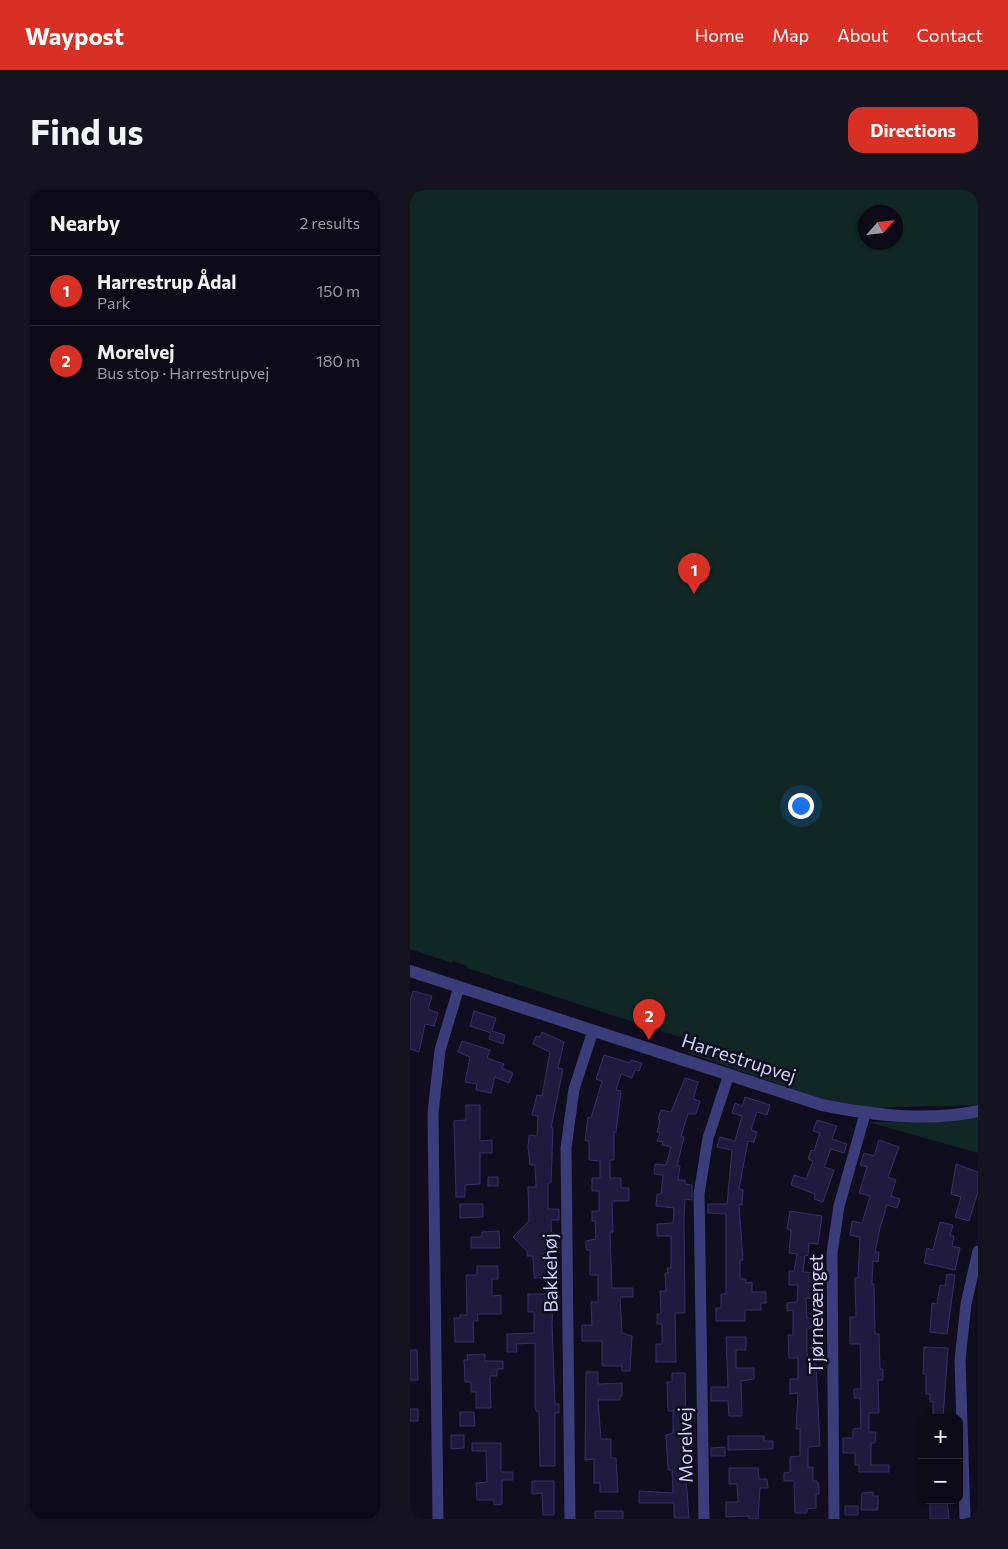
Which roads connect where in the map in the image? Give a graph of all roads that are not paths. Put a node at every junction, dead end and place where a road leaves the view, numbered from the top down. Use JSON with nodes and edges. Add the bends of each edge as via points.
{"nodes":[{"id":1,"x":410,"y":971,"type":"edge"},
{"id":2,"x":459,"y":987,"type":"junction"},
{"id":3,"x":593,"y":1031,"type":"junction"},
{"id":4,"x":729,"y":1074,"type":"junction"},
{"id":5,"x":978,"y":1111,"type":"edge"},
{"id":6,"x":865,"y":1114,"type":"junction"},
{"id":7,"x":978,"y":1251,"type":"edge"},
{"id":8,"x":438,"y":1519,"type":"edge"},
{"id":9,"x":570,"y":1519,"type":"edge"},
{"id":10,"x":704,"y":1519,"type":"edge"},
{"id":11,"x":834,"y":1519,"type":"edge"},
{"id":12,"x":965,"y":1519,"type":"edge"}],
"edges":[{"from":1,"to":2,"type":"street","name":"Harrestrupvej"},
{"from":2,"to":3,"type":"street","name":"Harrestrupvej"},
{"from":2,"to":8,"type":"street","via":[[440,1050],[433,1114]]},
{"from":3,"to":4,"type":"street","name":"Harrestrupvej"},
{"from":3,"to":9,"type":"street","name":"Bakkehøj","via":[[574,1089],[566,1148]]},
{"from":4,"to":6,"type":"street","name":"Harrestrupvej","via":[[822,1105]]},
{"from":4,"to":10,"type":"street","name":"Morelvej","via":[[708,1138],[699,1194]]},
{"from":5,"to":6,"type":"street","name":"Harrestrupvej","via":[[917,1117]]},
{"from":6,"to":11,"type":"street","name":"Tjørnevænget","via":[[839,1206],[832,1253]]},
{"from":7,"to":12,"type":"street","via":[[966,1304],[960,1360]]}]}
